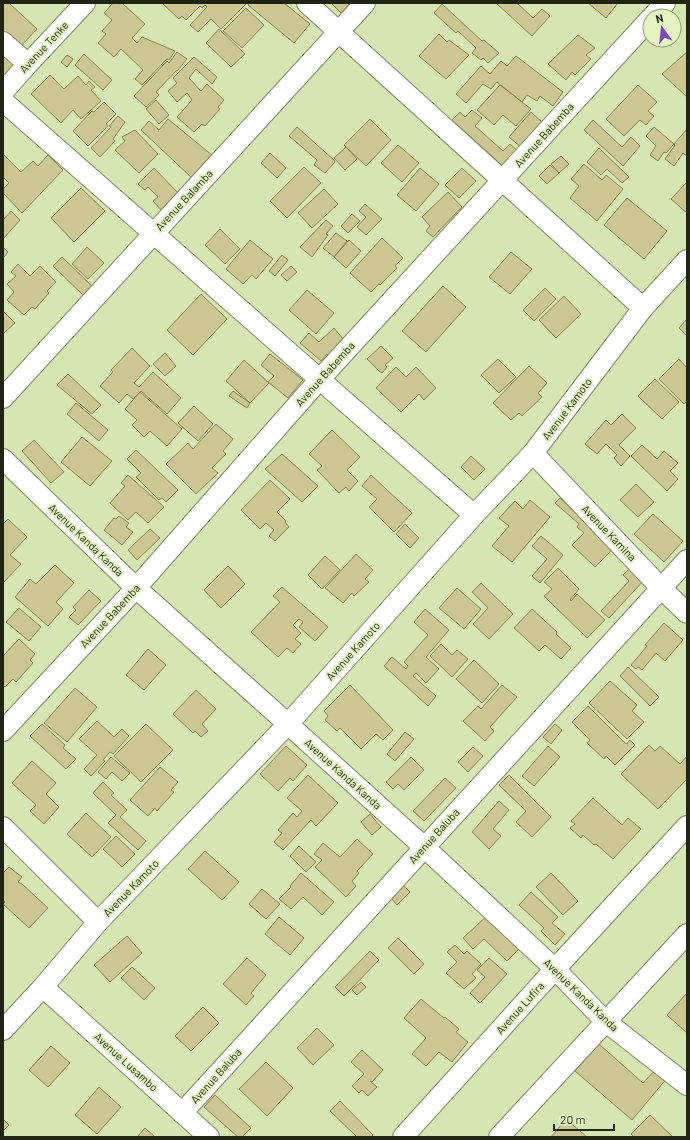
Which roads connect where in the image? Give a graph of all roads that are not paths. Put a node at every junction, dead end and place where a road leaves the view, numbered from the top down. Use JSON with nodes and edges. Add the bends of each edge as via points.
{"nodes":[{"id":1,"x":85,"y":3,"type":"edge"},
{"id":2,"x":307,"y":3,"type":"edge"},
{"id":3,"x":365,"y":3,"type":"edge"},
{"id":4,"x":642,"y":28,"type":"edge"},
{"id":5,"x":338,"y":32,"type":"junction"},
{"id":6,"x":3,"y":42,"type":"edge"},
{"id":7,"x":28,"y":64,"type":"junction"},
{"id":8,"x":3,"y":92,"type":"edge"},
{"id":9,"x":3,"y":101,"type":"edge"},
{"id":10,"x":502,"y":180,"type":"junction"},
{"id":11,"x":154,"y":233,"type":"junction"},
{"id":12,"x":687,"y":260,"type":"edge"},
{"id":13,"x":643,"y":308,"type":"junction"},
{"id":14,"x":320,"y":379,"type":"junction"},
{"id":15,"x":3,"y":398,"type":"edge"},
{"id":16,"x":533,"y":453,"type":"junction"},
{"id":17,"x":3,"y":459,"type":"edge"},
{"id":18,"x":474,"y":515,"type":"junction"},
{"id":19,"x":687,"y":560,"type":"edge"},
{"id":20,"x":136,"y":588,"type":"junction"},
{"id":21,"x":662,"y":588,"type":"junction"},
{"id":22,"x":687,"y":613,"type":"edge"},
{"id":23,"x":288,"y":724,"type":"junction"},
{"id":24,"x":3,"y":731,"type":"edge"},
{"id":25,"x":687,"y":826,"type":"edge"},
{"id":26,"x":3,"y":827,"type":"edge"},
{"id":27,"x":424,"y":847,"type":"junction"},
{"id":28,"x":98,"y":922,"type":"junction"},
{"id":29,"x":687,"y":934,"type":"edge"},
{"id":30,"x":555,"y":969,"type":"junction"},
{"id":31,"x":43,"y":987,"type":"junction"},
{"id":32,"x":605,"y":1021,"type":"junction"},
{"id":33,"x":3,"y":1030,"type":"edge"},
{"id":34,"x":687,"y":1085,"type":"edge"},
{"id":35,"x":182,"y":1113,"type":"junction"},
{"id":36,"x":209,"y":1137,"type":"edge"},
{"id":37,"x":403,"y":1137,"type":"edge"},
{"id":38,"x":499,"y":1137,"type":"edge"}],
"edges":[{"from":1,"to":7,"type":"street","name":"Avenue Tenke"},
{"from":2,"to":5,"type":"street"},
{"from":3,"to":5,"type":"street","name":"Avenue Balamba"},
{"from":4,"to":10,"type":"street","name":"Avenue Babemba"},
{"from":5,"to":10,"type":"street"},
{"from":5,"to":11,"type":"street","name":"Avenue Balamba"},
{"from":6,"to":7,"type":"street"},
{"from":7,"to":8,"type":"street","name":"Avenue Tenke"},
{"from":9,"to":11,"type":"street"},
{"from":10,"to":13,"type":"street"},
{"from":10,"to":14,"type":"street","name":"Avenue Babemba"},
{"from":11,"to":14,"type":"street"},
{"from":11,"to":15,"type":"street","name":"Avenue Balamba"},
{"from":12,"to":13,"type":"street","name":"Avenue Kamoto"},
{"from":13,"to":16,"type":"street","name":"Avenue Kamoto"},
{"from":14,"to":18,"type":"street"},
{"from":14,"to":20,"type":"street","name":"Avenue Babemba"},
{"from":16,"to":18,"type":"street","name":"Avenue Kamoto"},
{"from":16,"to":21,"type":"street","name":"Avenue Kamina"},
{"from":17,"to":20,"type":"street","name":"Avenue Kanda Kanda"},
{"from":18,"to":23,"type":"street","name":"Avenue Kamoto"},
{"from":19,"to":21,"type":"street","name":"Avenue Baluba"},
{"from":20,"to":23,"type":"street","name":"Avenue Kanda Kanda"},
{"from":20,"to":24,"type":"street","name":"Avenue Babemba"},
{"from":21,"to":22,"type":"street","name":"Avenue Kamina"},
{"from":21,"to":27,"type":"street","name":"Avenue Baluba"},
{"from":23,"to":27,"type":"street","name":"Avenue Kanda Kanda"},
{"from":23,"to":28,"type":"street","name":"Avenue Kamoto"},
{"from":25,"to":30,"type":"street","name":"Avenue Lufira"},
{"from":26,"to":28,"type":"street"},
{"from":27,"to":30,"type":"street","name":"Avenue Kanda Kanda"},
{"from":27,"to":35,"type":"street","name":"Avenue Baluba"},
{"from":28,"to":31,"type":"street","name":"Avenue Kamoto"},
{"from":29,"to":32,"type":"street"},
{"from":30,"to":32,"type":"street","name":"Avenue Kanda Kanda"},
{"from":30,"to":37,"type":"street","name":"Avenue Lufira"},
{"from":31,"to":33,"type":"street","name":"Avenue Kamoto"},
{"from":31,"to":35,"type":"street","name":"Avenue Lusambo"},
{"from":32,"to":34,"type":"street","name":"Avenue Kanda Kanda"},
{"from":32,"to":38,"type":"street"},
{"from":35,"to":36,"type":"street","name":"Avenue Lusambo"}]}
